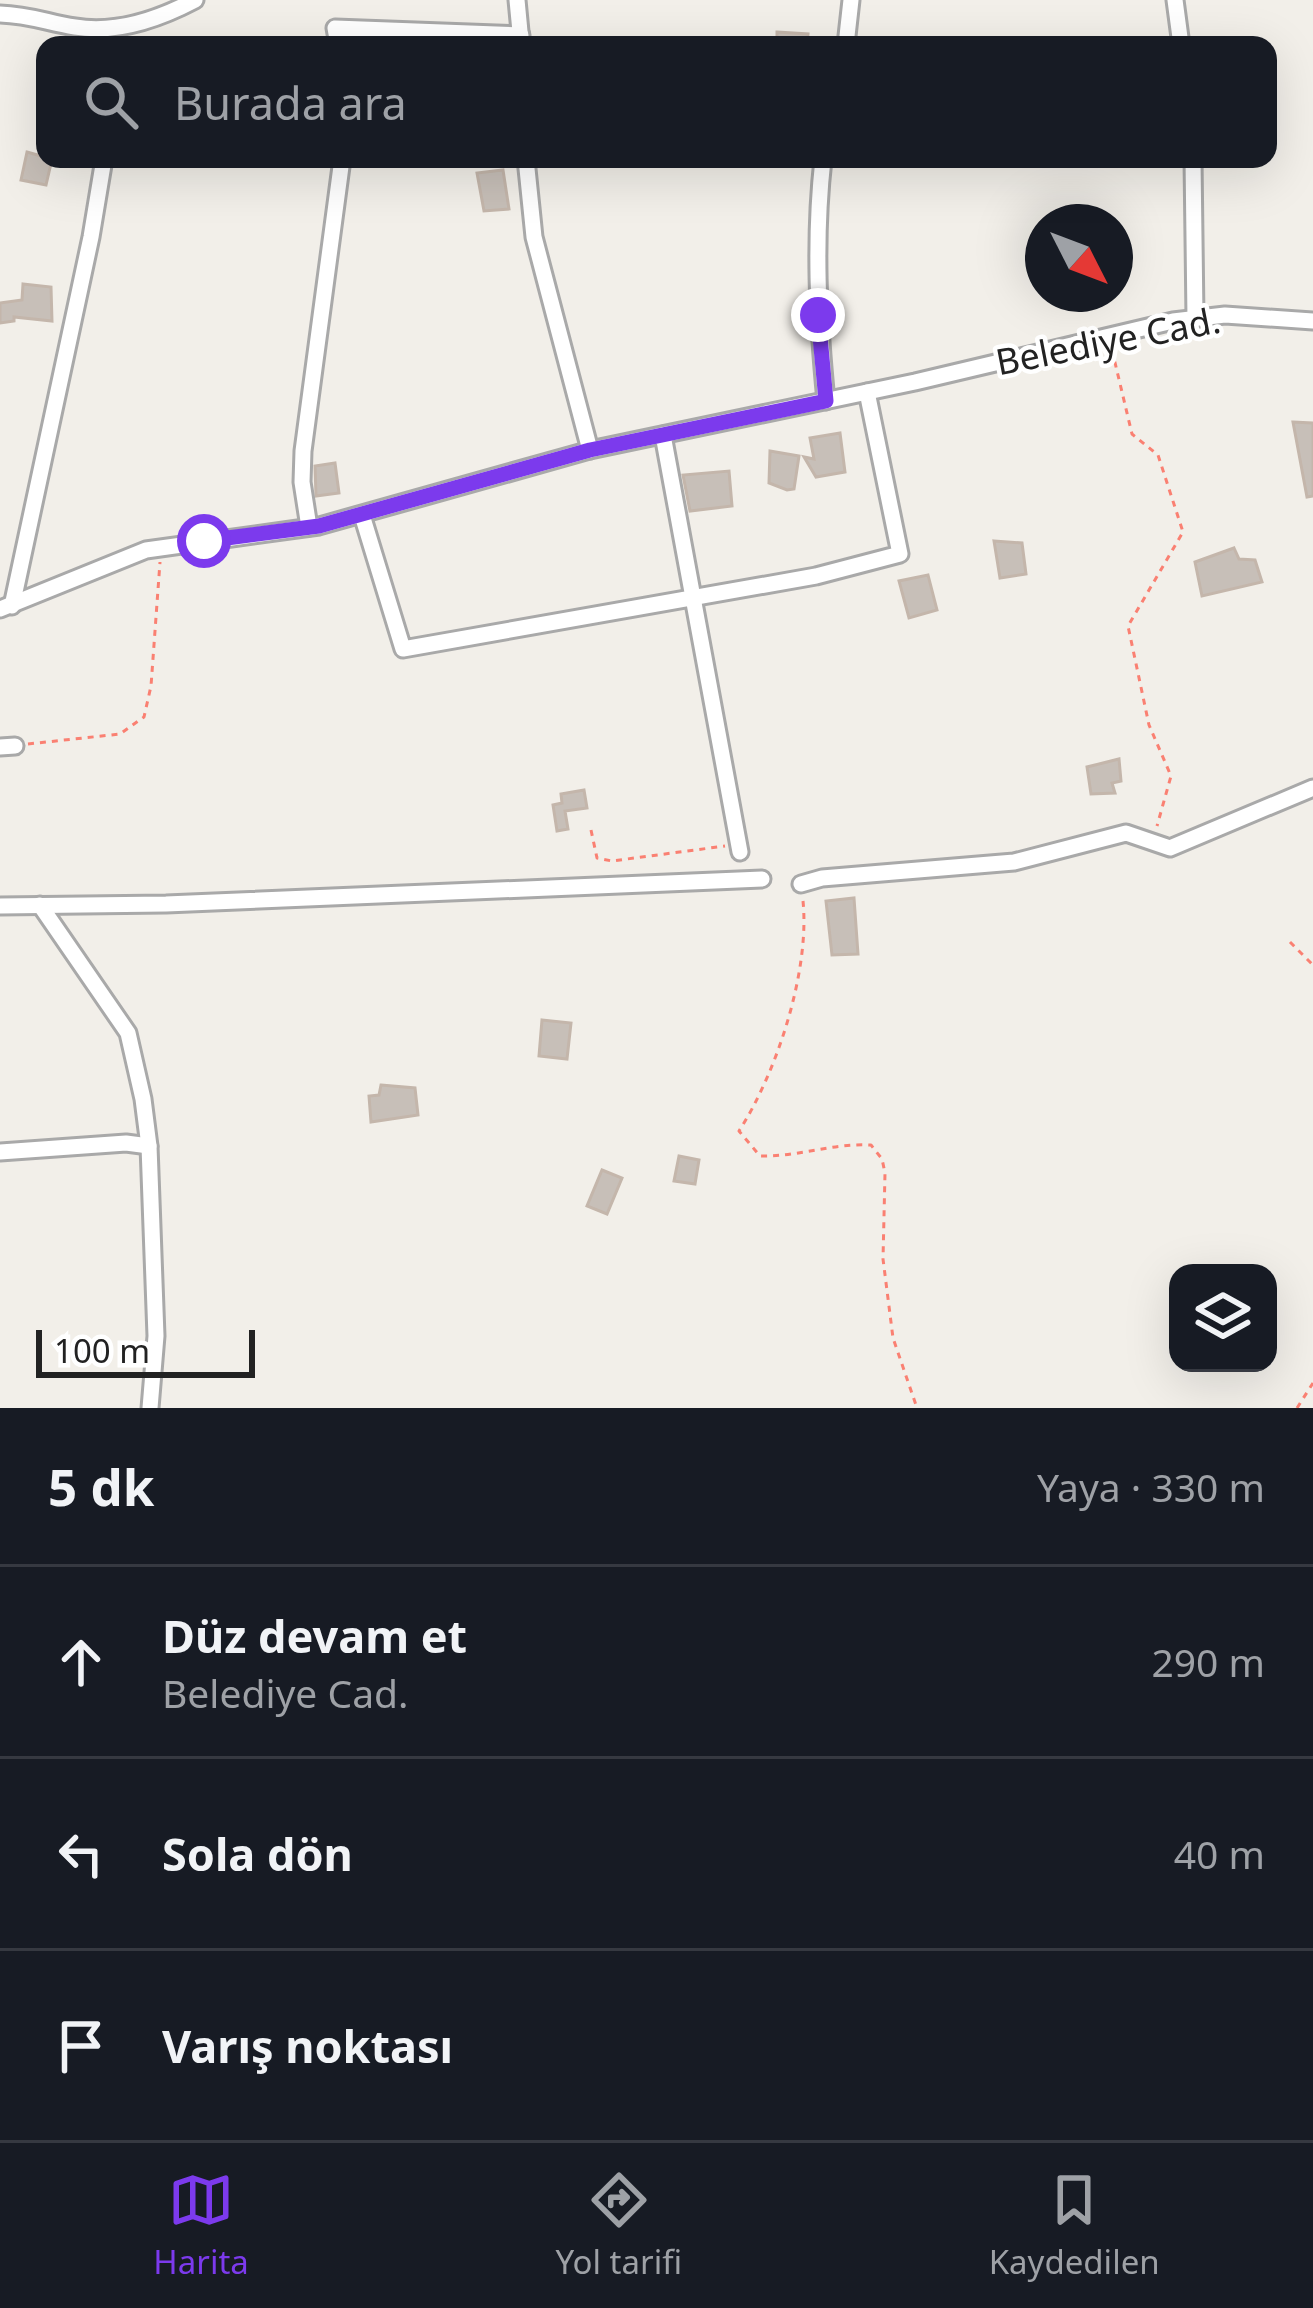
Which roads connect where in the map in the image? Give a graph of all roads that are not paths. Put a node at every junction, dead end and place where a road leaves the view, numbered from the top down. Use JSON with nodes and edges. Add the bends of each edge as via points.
{"nodes":[{"id":1,"x":195,"y":0,"type":"edge"},
{"id":2,"x":517,"y":0,"type":"edge"},
{"id":3,"x":851,"y":0,"type":"edge"},
{"id":4,"x":1175,"y":0,"type":"edge"},
{"id":5,"x":0,"y":14,"type":"edge"},
{"id":6,"x":127,"y":27,"type":"junction"},
{"id":7,"x":126,"y":36,"type":"edge"},
{"id":8,"x":336,"y":36,"type":"edge"},
{"id":9,"x":459,"y":36,"type":"edge"},
{"id":10,"x":521,"y":36,"type":"edge"},
{"id":11,"x":847,"y":36,"type":"edge"},
{"id":12,"x":1180,"y":36,"type":"edge"},
{"id":13,"x":102,"y":168,"type":"edge"},
{"id":14,"x":341,"y":168,"type":"edge"},
{"id":15,"x":527,"y":168,"type":"edge"},
{"id":16,"x":822,"y":168,"type":"edge"},
{"id":17,"x":1192,"y":168,"type":"edge"},
{"id":18,"x":1195,"y":319,"type":"junction"},
{"id":19,"x":1313,"y":321,"type":"edge"},
{"id":20,"x":867,"y":392,"type":"junction"},
{"id":21,"x":826,"y":401,"type":"junction"},
{"id":22,"x":663,"y":435,"type":"junction"},
{"id":23,"x":590,"y":450,"type":"junction"},
{"id":24,"x":362,"y":514,"type":"junction"},
{"id":25,"x":309,"y":527,"type":"junction"},
{"id":26,"x":695,"y":597,"type":"junction"},
{"id":27,"x":6,"y":608,"type":"edge"},
{"id":28,"x":1313,"y":788,"type":"edge"},
{"id":29,"x":740,"y":848,"type":"road end"},
{"id":30,"x":762,"y":879,"type":"dead end"},
{"id":31,"x":801,"y":884,"type":"road end"},
{"id":32,"x":40,"y":905,"type":"junction"},
{"id":33,"x":0,"y":906,"type":"edge"},
{"id":34,"x":149,"y":1146,"type":"junction"},
{"id":35,"x":0,"y":1152,"type":"edge"},
{"id":36,"x":150,"y":1408,"type":"edge"}],
"edges":[{"from":1,"to":6,"type":"street"},
{"from":2,"to":10,"type":"street"},
{"from":3,"to":11,"type":"street"},
{"from":4,"to":12,"type":"street"},
{"from":5,"to":6,"type":"street"},
{"from":6,"to":7,"type":"street"},
{"from":8,"to":9,"type":"street","via":[[335,28]]},
{"from":13,"to":27,"type":"street"},
{"from":14,"to":25,"type":"street","via":[[303,451]]},
{"from":15,"to":23,"type":"street","via":[[534,237]]},
{"from":16,"to":21,"type":"street","via":[[818,315]]},
{"from":17,"to":18,"type":"street"},
{"from":18,"to":19,"type":"street","name":"Belediye Cad."},
{"from":18,"to":20,"type":"street","name":"Belediye Cad."},
{"from":20,"to":21,"type":"street","name":"Belediye Cad."},
{"from":20,"to":26,"type":"street","via":[[900,554]]},
{"from":21,"to":22,"type":"street","name":"Belediye Cad."},
{"from":22,"to":23,"type":"street","name":"Belediye Cad."},
{"from":22,"to":26,"type":"street"},
{"from":23,"to":24,"type":"street","name":"Belediye Cad."},
{"from":24,"to":25,"type":"street","name":"Belediye Cad."},
{"from":24,"to":26,"type":"street","via":[[404,649]]},
{"from":25,"to":27,"type":"street","name":"Belediye Cad.","via":[[160,548]]},
{"from":26,"to":29,"type":"street"},
{"from":28,"to":31,"type":"street","via":[[1170,848],[1126,833],[1014,862]]},
{"from":30,"to":32,"type":"street"},
{"from":32,"to":33,"type":"street"},
{"from":32,"to":34,"type":"street","via":[[128,1033]]},
{"from":34,"to":35,"type":"street"},
{"from":34,"to":36,"type":"street","via":[[157,1336]]}]}
